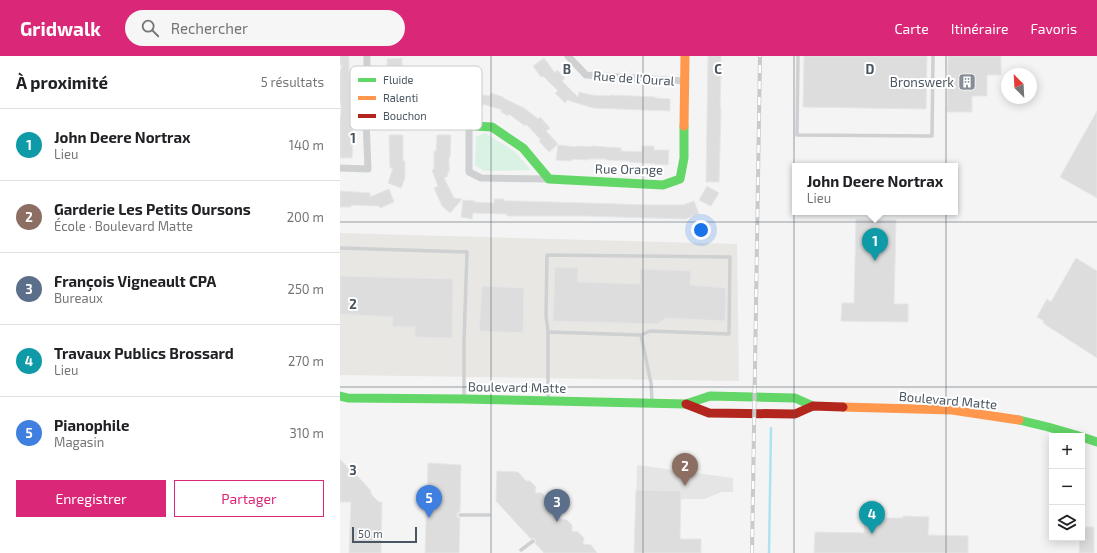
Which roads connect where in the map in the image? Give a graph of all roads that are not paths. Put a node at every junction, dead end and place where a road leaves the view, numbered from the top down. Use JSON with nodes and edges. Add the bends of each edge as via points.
{"nodes":[{"id":1,"x":367,"y":56,"type":"edge"},
{"id":2,"x":568,"y":56,"type":"edge"},
{"id":3,"x":685,"y":56,"type":"edge"},
{"id":4,"x":798,"y":56,"type":"edge"},
{"id":5,"x":933,"y":56,"type":"edge"},
{"id":6,"x":367,"y":66,"type":"edge"},
{"id":7,"x":685,"y":81,"type":"junction"},
{"id":8,"x":482,"y":126,"type":"edge"},
{"id":9,"x":366,"y":130,"type":"edge"},
{"id":10,"x":469,"y":130,"type":"edge"},
{"id":11,"x":340,"y":168,"type":"edge"},
{"id":12,"x":550,"y":179,"type":"junction"},
{"id":13,"x":340,"y":248,"type":"edge"},
{"id":14,"x":548,"y":332,"type":"junction"},
{"id":15,"x":641,"y":335,"type":"junction"},
{"id":16,"x":343,"y":398,"type":"edge"},
{"id":17,"x":464,"y":399,"type":"junction"},
{"id":18,"x":548,"y":401,"type":"junction"},
{"id":19,"x":652,"y":403,"type":"junction"},
{"id":20,"x":686,"y":404,"type":"junction"},
{"id":21,"x":812,"y":406,"type":"junction"},
{"id":22,"x":1069,"y":433,"type":"edge"},
{"id":23,"x":1085,"y":438,"type":"edge"},
{"id":24,"x":1097,"y":442,"type":"edge"},
{"id":25,"x":460,"y":515,"type":"dead end"},
{"id":26,"x":489,"y":515,"type":"dead end"},
{"id":27,"x":533,"y":541,"type":"dead end"},
{"id":28,"x":521,"y":550,"type":"dead end"}],
"edges":[{"from":1,"to":6,"type":"street"},
{"from":2,"to":7,"type":"street","name":"Rue de l'Oural","via":[[586,75]]},
{"from":3,"to":7,"type":"main road","name":"Rue Orange"},
{"from":4,"to":5,"type":"lane","via":[[797,135],[932,136]]},
{"from":7,"to":12,"type":"main road","name":"Rue Orange","via":[[684,158],[680,179],[663,184]]},
{"from":8,"to":12,"type":"main road","via":[[492,127],[523,148]]},
{"from":9,"to":11,"type":"street","via":[[368,168]]},
{"from":10,"to":12,"type":"street","name":"Rue Orange","via":[[469,172],[481,178]]},
{"from":13,"to":17,"type":"lane","via":[[467,252]]},
{"from":14,"to":15,"type":"lane"},
{"from":14,"to":15,"type":"lane","via":[[547,255],[730,257],[729,334],[650,331]]},
{"from":14,"to":18,"type":"lane"},
{"from":15,"to":19,"type":"lane","via":[[651,383]]},
{"from":16,"to":17,"type":"main road","name":"Boulevard Matte"},
{"from":17,"to":18,"type":"main road","name":"Boulevard Matte"},
{"from":18,"to":19,"type":"main road","name":"Boulevard Matte"},
{"from":19,"to":20,"type":"main road","name":"Boulevard Matte"},
{"from":20,"to":21,"type":"main road","name":"Boulevard Matte","via":[[710,396],[795,398]]},
{"from":20,"to":21,"type":"main road","name":"Boulevard Matte","via":[[709,413],[754,414],[795,414]]},
{"from":21,"to":22,"type":"main road","name":"Boulevard Matte","via":[[965,412]]},
{"from":23,"to":24,"type":"main road"},
{"from":25,"to":26,"type":"lane"},
{"from":27,"to":28,"type":"lane"}]}
